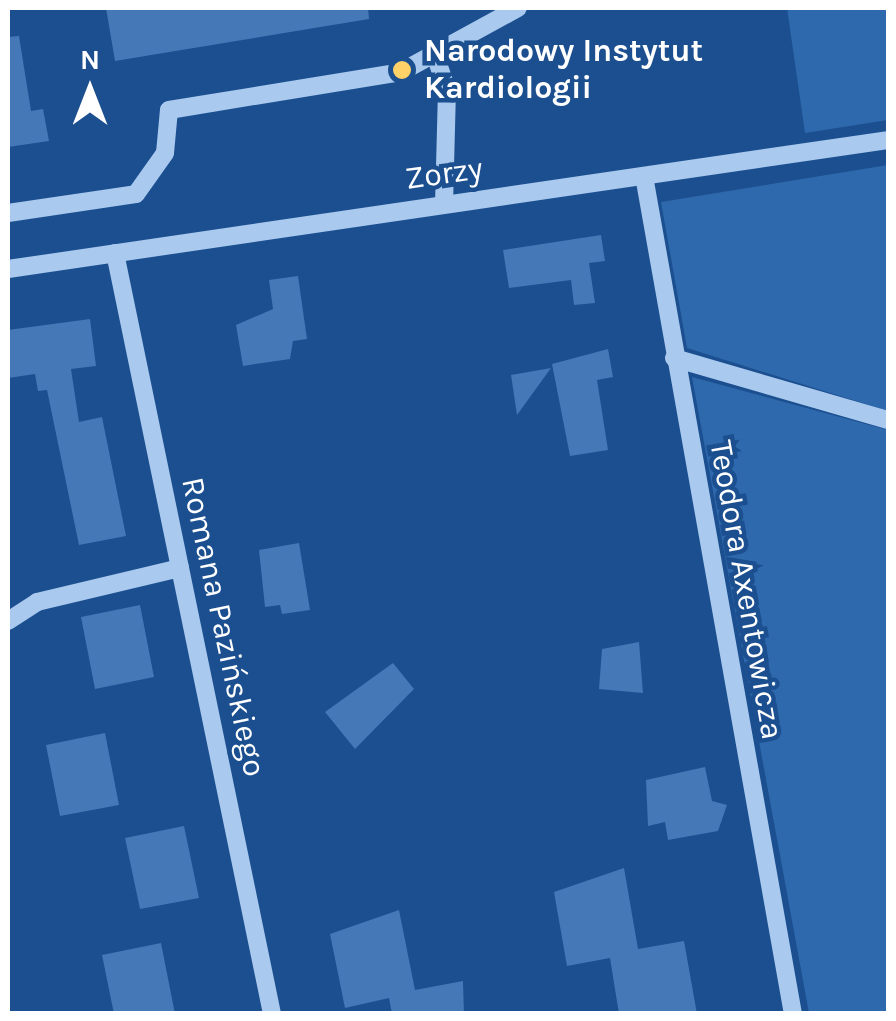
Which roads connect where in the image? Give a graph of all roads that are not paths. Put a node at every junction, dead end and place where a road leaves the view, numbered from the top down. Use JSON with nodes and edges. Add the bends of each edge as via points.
{"nodes":[{"id":1,"x":518,"y":8,"type":"edge"},
{"id":2,"x":435,"y":56,"type":"junction"},
{"id":3,"x":888,"y":140,"type":"edge"},
{"id":4,"x":644,"y":176,"type":"junction"},
{"id":5,"x":444,"y":204,"type":"junction"},
{"id":6,"x":8,"y":213,"type":"edge"},
{"id":7,"x":115,"y":253,"type":"junction"},
{"id":8,"x":8,"y":270,"type":"edge"},
{"id":9,"x":674,"y":358,"type":"junction"},
{"id":10,"x":888,"y":420,"type":"edge"},
{"id":11,"x":180,"y":568,"type":"junction"},
{"id":12,"x":8,"y":622,"type":"edge"},
{"id":13,"x":272,"y":1014,"type":"edge"},
{"id":14,"x":793,"y":1014,"type":"edge"}],
"edges":[{"from":1,"to":2,"type":"street"},
{"from":2,"to":5,"type":"street","via":[[447,90]]},
{"from":2,"to":6,"type":"street","via":[[384,77],[169,110],[164,154],[136,194]]},
{"from":3,"to":4,"type":"street","name":"Zorzy"},
{"from":4,"to":5,"type":"street","name":"Zorzy"},
{"from":4,"to":9,"type":"street","name":"Teodora Axentowicza"},
{"from":5,"to":7,"type":"street","name":"Zorzy"},
{"from":7,"to":8,"type":"street","name":"Zorzy"},
{"from":7,"to":11,"type":"street","name":"Romana Pazińskiego"},
{"from":9,"to":10,"type":"street"},
{"from":9,"to":14,"type":"street","name":"Teodora Axentowicza"},
{"from":11,"to":12,"type":"street","via":[[37,602]]},
{"from":11,"to":13,"type":"street","name":"Romana Pazińskiego"}]}
